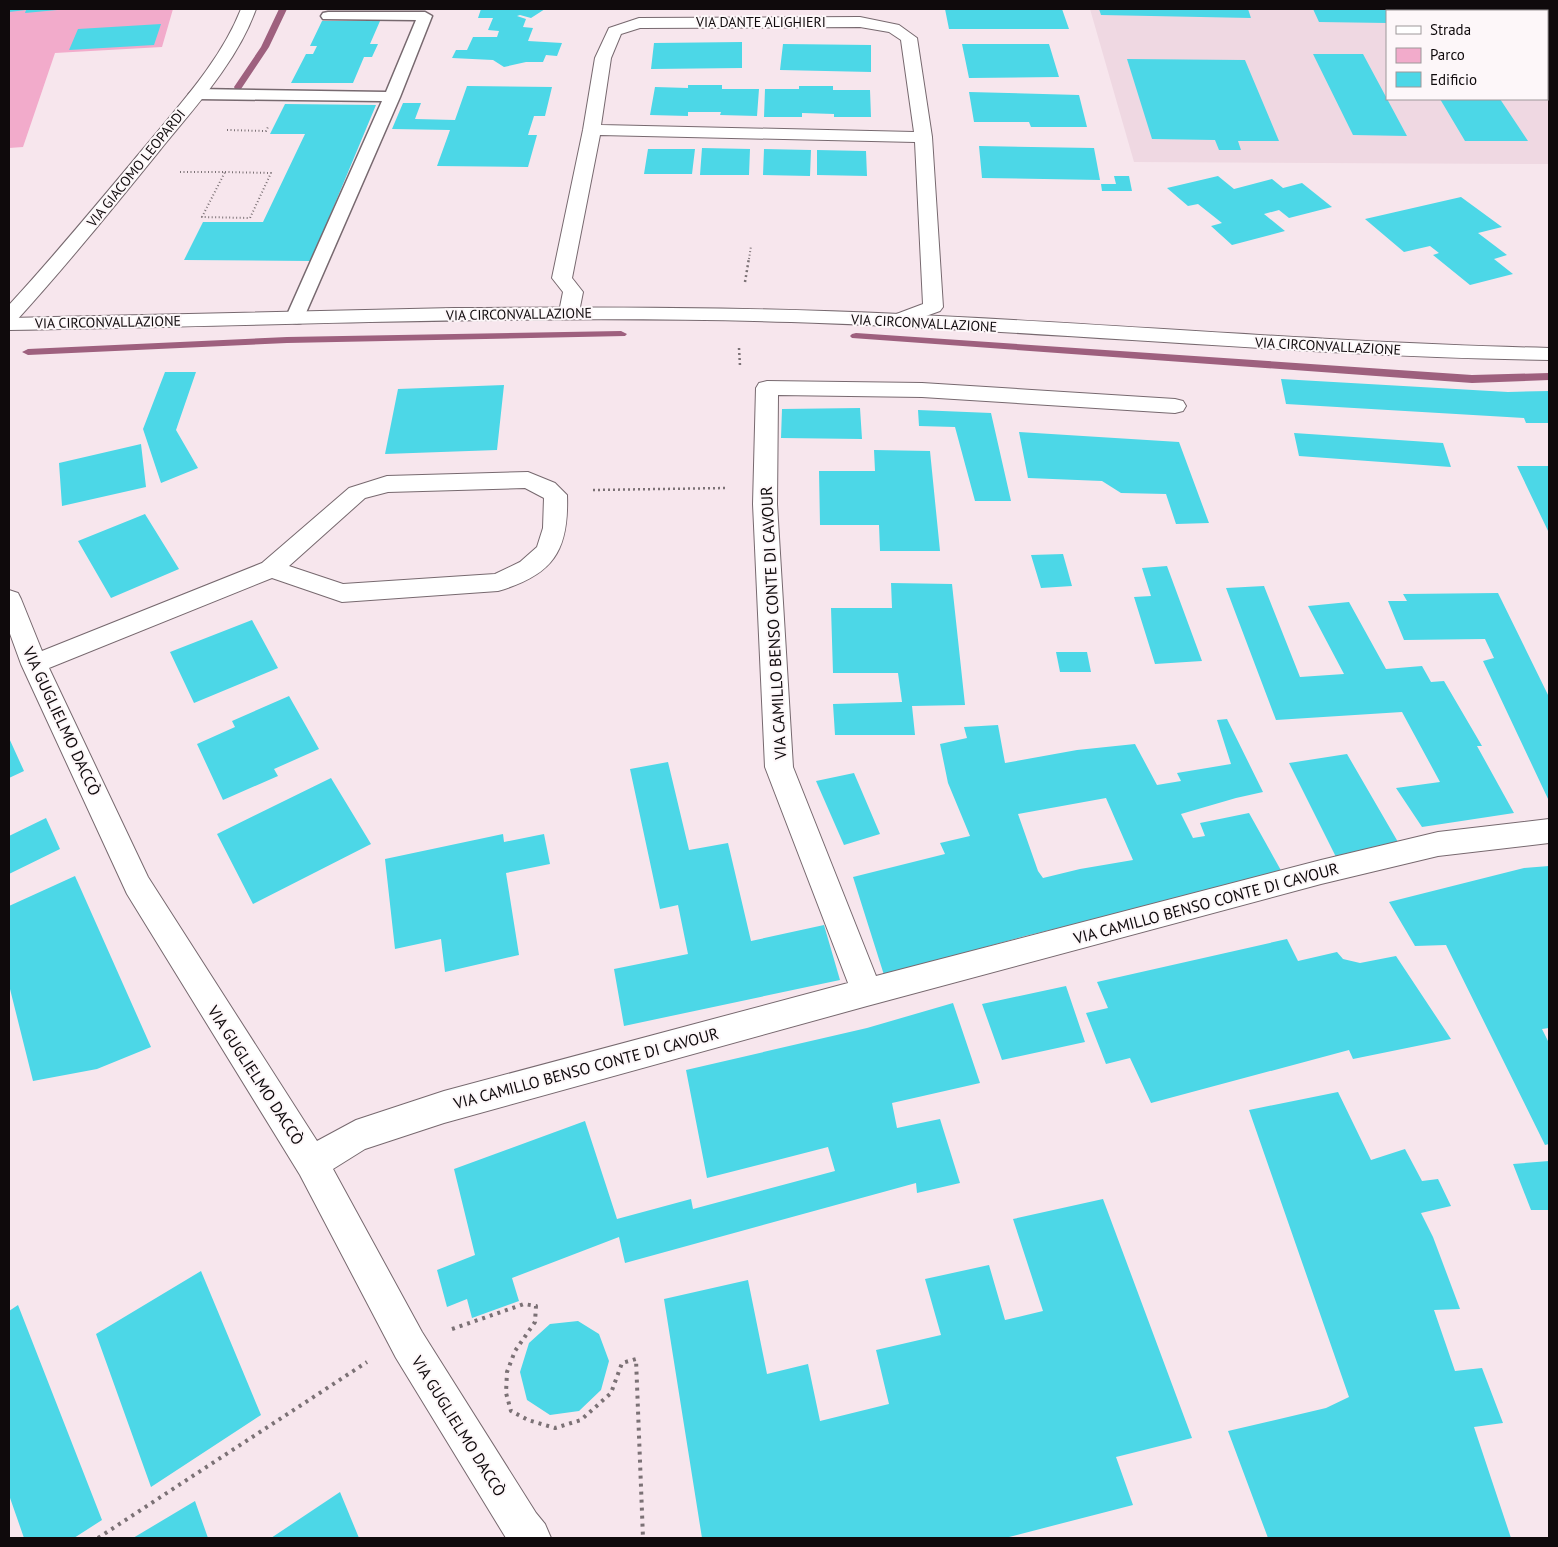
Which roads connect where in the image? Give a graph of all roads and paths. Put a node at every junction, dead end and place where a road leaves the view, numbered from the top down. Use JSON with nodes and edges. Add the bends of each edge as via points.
{"nodes":[{"id":1,"x":248,"y":9,"type":"edge"},
{"id":2,"x":328,"y":16,"type":"dead end"},
{"id":3,"x":197,"y":94,"type":"junction"},
{"id":4,"x":392,"y":97,"type":"junction"},
{"id":5,"x":592,"y":130,"type":"junction"},
{"id":6,"x":923,"y":137,"type":"junction"},
{"id":7,"x":177,"y":172,"type":"dead end"},
{"id":8,"x":225,"y":172,"type":"junction"},
{"id":9,"x":569,"y":312,"type":"junction"},
{"id":10,"x":9,"y":317,"type":"edge"},
{"id":11,"x":298,"y":318,"type":"junction"},
{"id":12,"x":898,"y":320,"type":"junction"},
{"id":13,"x":9,"y":324,"type":"edge"},
{"id":14,"x":1549,"y":354,"type":"edge"},
{"id":15,"x":1175,"y":406,"type":"dead end"},
{"id":16,"x":554,"y":495,"type":"junction"},
{"id":17,"x":765,"y":504,"type":"junction"},
{"id":18,"x":271,"y":569,"type":"junction"},
{"id":19,"x":9,"y":599,"type":"edge"},
{"id":20,"x":34,"y":664,"type":"junction"},
{"id":21,"x":1549,"y":831,"type":"edge"},
{"id":22,"x":867,"y":992,"type":"junction"},
{"id":23,"x":312,"y":1162,"type":"junction"},
{"id":24,"x":409,"y":1345,"type":"junction"},
{"id":25,"x":98,"y":1538,"type":"edge"},
{"id":26,"x":531,"y":1538,"type":"edge"},
{"id":27,"x":643,"y":1538,"type":"edge"}],
"edges":[{"from":1,"to":3,"type":"street","name":"VIA GIACOMO LEOPARDI","via":[[226,53]]},
{"from":2,"to":4,"type":"lane","via":[[425,16]]},
{"from":3,"to":4,"type":"lane"},
{"from":3,"to":10,"type":"street","name":"VIA GIACOMO LEOPARDI","via":[[62,259]]},
{"from":4,"to":11,"type":"lane","via":[[295,317]]},
{"from":5,"to":6,"type":"street"},
{"from":5,"to":6,"type":"street","name":"VIA DANTE ALIGHIERI","via":[[603,58],[614,31],[639,23],[860,22],[894,28],[909,38]]},
{"from":5,"to":9,"type":"street","name":"VIA DANTE ALIGHIERI","via":[[562,278],[573,292]]},
{"from":6,"to":12,"type":"street","name":"VIA DANTE ALIGHIERI","via":[[933,307]]},
{"from":7,"to":8,"type":"path"},
{"from":8,"to":8,"type":"path","via":[[272,173],[250,218],[202,217]]},
{"from":9,"to":11,"type":"street","name":"VIA CIRCONVALLAZIONE"},
{"from":9,"to":12,"type":"street","name":"VIA CIRCONVALLAZIONE"},
{"from":11,"to":13,"type":"street","name":"VIA CIRCONVALLAZIONE"},
{"from":12,"to":14,"type":"street","name":"VIA CIRCONVALLAZIONE","via":[[1480,354]]},
{"from":15,"to":17,"type":"street","name":"VIA CAMILLO BENSO CONTE DI CAVOUR","via":[[922,390],[767,388]]},
{"from":16,"to":17,"type":"path","via":[[584,491],[737,488]]},
{"from":16,"to":18,"type":"street","via":[[547,488],[528,480],[387,484],[357,492]]},
{"from":16,"to":18,"type":"street","via":[[557,520],[551,545],[539,561],[521,574],[498,582],[342,593]]},
{"from":17,"to":22,"type":"street","name":"VIA CAMILLO BENSO CONTE DI CAVOUR","via":[[779,767]]},
{"from":18,"to":20,"type":"street"},
{"from":19,"to":20,"type":"street","name":"VIA GUGLIELMO DACCÒ"},
{"from":20,"to":23,"type":"street","name":"VIA GUGLIELMO DACCÒ","via":[[137,885]]},
{"from":21,"to":22,"type":"street","name":"VIA CAMILLO BENSO CONTE DI CAVOUR","via":[[1438,844]]},
{"from":22,"to":23,"type":"street","name":"VIA CAMILLO BENSO CONTE DI CAVOUR","via":[[444,1107],[356,1136]]},
{"from":23,"to":24,"type":"street","name":"VIA GUGLIELMO DACCÒ"},
{"from":24,"to":25,"type":"path","via":[[361,1364]]},
{"from":24,"to":26,"type":"street","name":"VIA GUGLIELMO DACCÒ"},
{"from":24,"to":27,"type":"path","via":[[524,1304],[536,1306],[535,1322],[514,1351],[507,1372],[506,1393],[511,1411],[555,1428],[581,1420],[611,1393],[622,1363],[636,1359]]}]}
